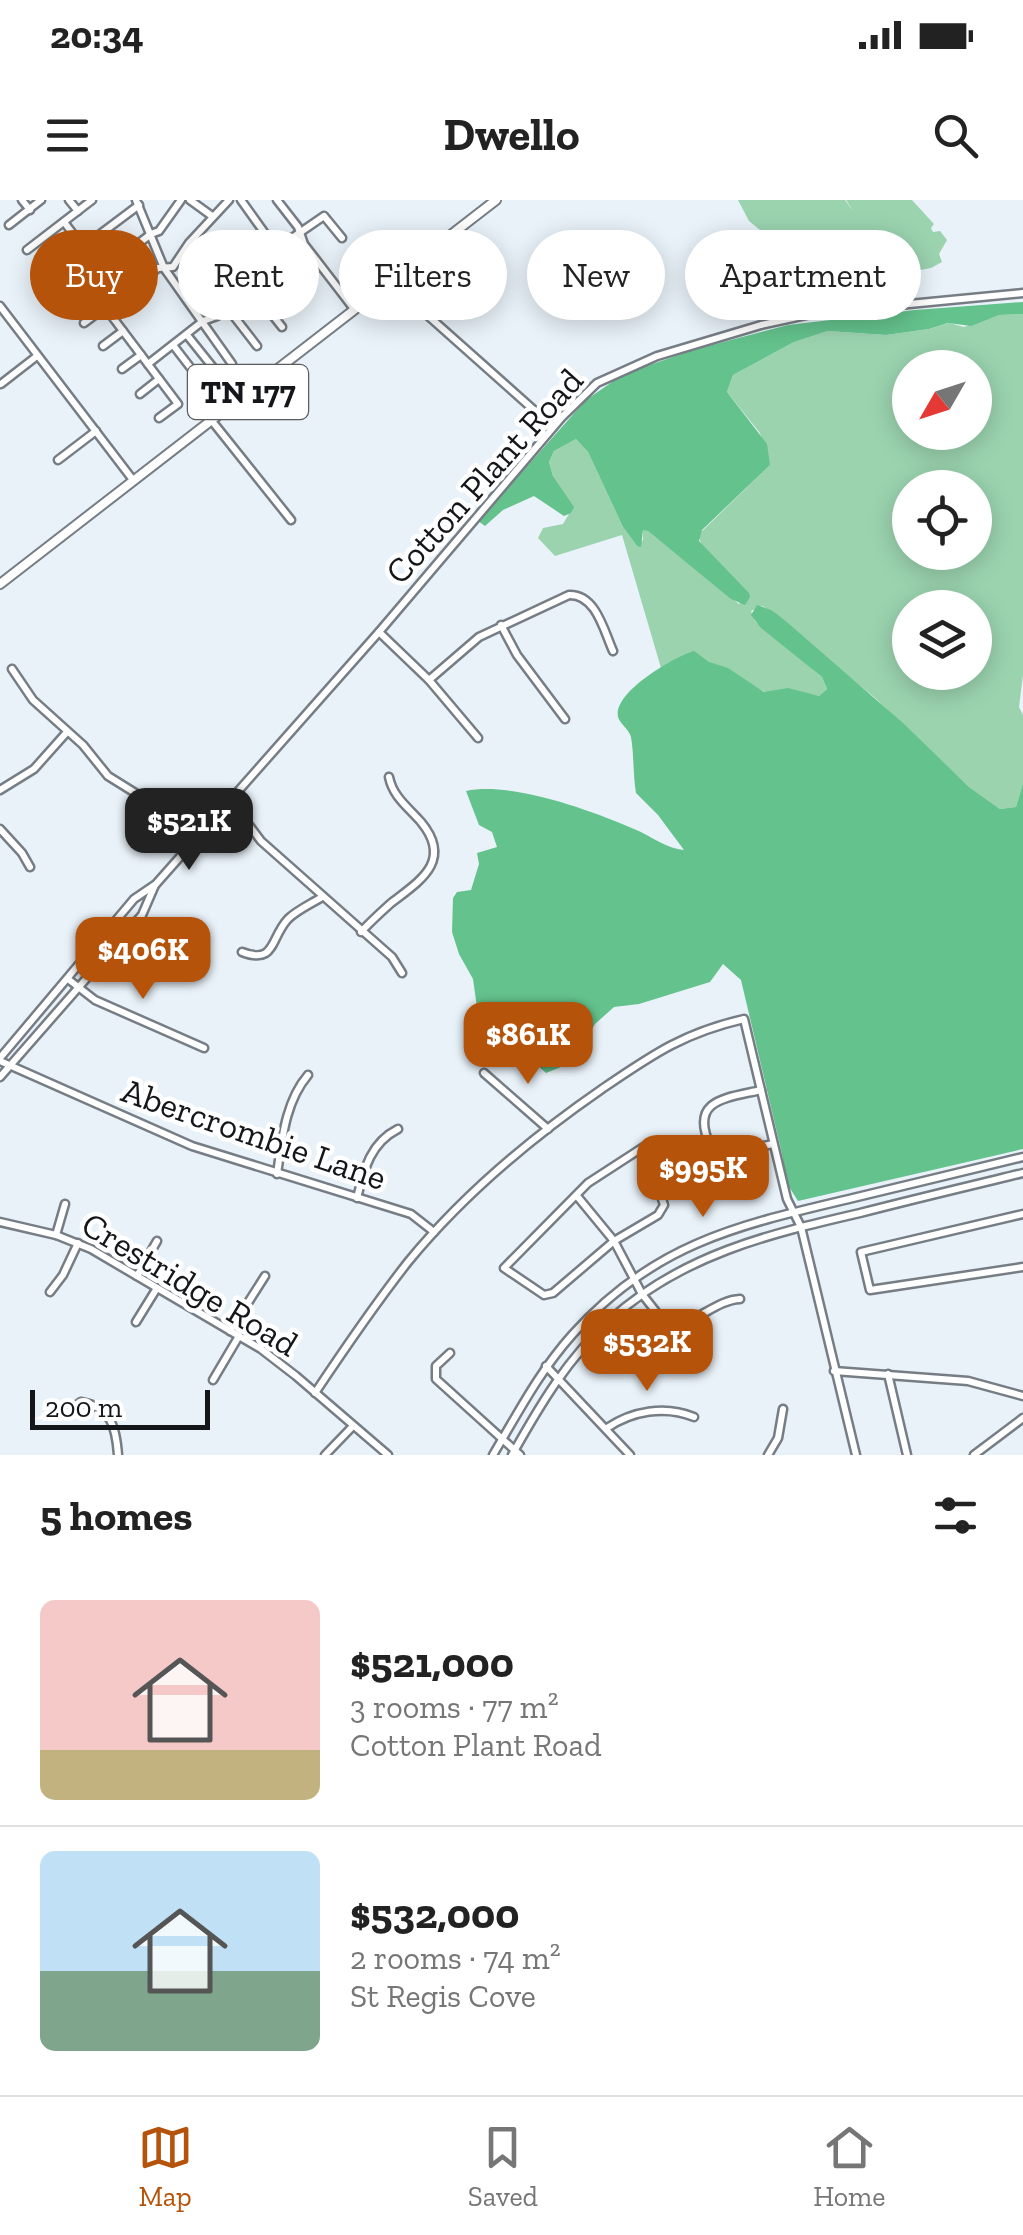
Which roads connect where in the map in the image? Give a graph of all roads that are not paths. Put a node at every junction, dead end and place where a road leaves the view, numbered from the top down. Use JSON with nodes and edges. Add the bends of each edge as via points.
{"nodes":[{"id":1,"x":22,"y":200,"type":"edge"},
{"id":2,"x":41,"y":200,"type":"edge"},
{"id":3,"x":70,"y":200,"type":"edge"},
{"id":4,"x":92,"y":200,"type":"edge"},
{"id":5,"x":182,"y":200,"type":"edge"},
{"id":6,"x":190,"y":200,"type":"edge"},
{"id":7,"x":228,"y":200,"type":"edge"},
{"id":8,"x":241,"y":200,"type":"edge"},
{"id":9,"x":277,"y":200,"type":"edge"},
{"id":10,"x":496,"y":200,"type":"edge"},
{"id":11,"x":138,"y":202,"type":"edge"},
{"id":12,"x":30,"y":210,"type":"junction"},
{"id":13,"x":78,"y":211,"type":"junction"},
{"id":14,"x":212,"y":216,"type":"junction"},
{"id":15,"x":64,"y":222,"type":"junction"},
{"id":16,"x":9,"y":224,"type":"dead end"},
{"id":17,"x":70,"y":230,"type":"edge"},
{"id":18,"x":104,"y":230,"type":"edge"},
{"id":19,"x":149,"y":230,"type":"edge"},
{"id":20,"x":260,"y":230,"type":"edge"},
{"id":21,"x":299,"y":230,"type":"edge"},
{"id":22,"x":305,"y":230,"type":"edge"},
{"id":23,"x":457,"y":230,"type":"edge"},
{"id":24,"x":158,"y":232,"type":"edge"},
{"id":25,"x":339,"y":234,"type":"edge"},
{"id":26,"x":28,"y":250,"type":"dead end"},
{"id":27,"x":158,"y":252,"type":"edge"},
{"id":28,"x":319,"y":260,"type":"edge"},
{"id":29,"x":158,"y":268,"type":"edge"},
{"id":30,"x":164,"y":268,"type":"junction"},
{"id":31,"x":178,"y":287,"type":"edge"},
{"id":32,"x":339,"y":288,"type":"edge"},
{"id":33,"x":1023,"y":293,"type":"edge"},
{"id":34,"x":0,"y":306,"type":"edge"},
{"id":35,"x":87,"y":320,"type":"edge"},
{"id":36,"x":115,"y":320,"type":"edge"},
{"id":37,"x":206,"y":320,"type":"edge"},
{"id":38,"x":237,"y":320,"type":"edge"},
{"id":39,"x":277,"y":320,"type":"edge"},
{"id":40,"x":340,"y":320,"type":"edge"},
{"id":41,"x":432,"y":320,"type":"edge"},
{"id":42,"x":84,"y":322,"type":"dead end"},
{"id":43,"x":203,"y":322,"type":"junction"},
{"id":44,"x":282,"y":327,"type":"dead end"},
{"id":45,"x":123,"y":330,"type":"junction"},
{"id":46,"x":187,"y":334,"type":"junction"},
{"id":47,"x":173,"y":345,"type":"junction"},
{"id":48,"x":103,"y":346,"type":"dead end"},
{"id":49,"x":257,"y":346,"type":"dead end"},
{"id":50,"x":141,"y":355,"type":"junction"},
{"id":51,"x":37,"y":356,"type":"junction"},
{"id":52,"x":148,"y":364,"type":"junction"},
{"id":53,"x":232,"y":364,"type":"dead end"},
{"id":54,"x":122,"y":369,"type":"dead end"},
{"id":55,"x":159,"y":379,"type":"junction"},
{"id":56,"x":0,"y":384,"type":"edge"},
{"id":57,"x":207,"y":390,"type":"dead end"},
{"id":58,"x":140,"y":394,"type":"dead end"},
{"id":59,"x":238,"y":400,"type":"junction"},
{"id":60,"x":159,"y":418,"type":"dead end"},
{"id":61,"x":212,"y":421,"type":"junction"},
{"id":62,"x":553,"y":427,"type":"junction"},
{"id":63,"x":96,"y":431,"type":"junction"},
{"id":64,"x":58,"y":460,"type":"dead end"},
{"id":65,"x":132,"y":480,"type":"junction"},
{"id":66,"x":291,"y":520,"type":"dead end"},
{"id":67,"x":0,"y":584,"type":"edge"},
{"id":68,"x":501,"y":626,"type":"junction"},
{"id":69,"x":379,"y":632,"type":"junction"},
{"id":70,"x":613,"y":651,"type":"dead end"},
{"id":71,"x":12,"y":669,"type":"dead end"},
{"id":72,"x":429,"y":680,"type":"junction"},
{"id":73,"x":565,"y":720,"type":"dead end"},
{"id":74,"x":67,"y":732,"type":"junction"},
{"id":75,"x":478,"y":738,"type":"dead end"},
{"id":76,"x":388,"y":777,"type":"dead end"},
{"id":77,"x":0,"y":790,"type":"edge"},
{"id":78,"x":230,"y":800,"type":"junction"},
{"id":79,"x":0,"y":829,"type":"edge"},
{"id":80,"x":194,"y":839,"type":"junction"},
{"id":81,"x":30,"y":867,"type":"dead end"},
{"id":82,"x":156,"y":884,"type":"junction"},
{"id":83,"x":322,"y":898,"type":"junction"},
{"id":84,"x":361,"y":932,"type":"junction"},
{"id":85,"x":242,"y":952,"type":"dead end"},
{"id":86,"x":402,"y":974,"type":"dead end"},
{"id":87,"x":67,"y":978,"type":"junction"},
{"id":88,"x":77,"y":989,"type":"junction"},
{"id":89,"x":204,"y":1048,"type":"dead end"},
{"id":90,"x":0,"y":1059,"type":"edge"},
{"id":91,"x":10,"y":1066,"type":"junction"},
{"id":92,"x":484,"y":1073,"type":"dead end"},
{"id":93,"x":308,"y":1075,"type":"dead end"},
{"id":94,"x":0,"y":1077,"type":"edge"},
{"id":95,"x":761,"y":1090,"type":"junction"},
{"id":96,"x":548,"y":1128,"type":"junction"},
{"id":97,"x":398,"y":1129,"type":"dead end"},
{"id":98,"x":773,"y":1144,"type":"junction"},
{"id":99,"x":1023,"y":1158,"type":"edge"},
{"id":100,"x":1023,"y":1173,"type":"edge"},
{"id":101,"x":277,"y":1174,"type":"junction"},
{"id":102,"x":577,"y":1196,"type":"junction"},
{"id":103,"x":356,"y":1198,"type":"junction"},
{"id":104,"x":65,"y":1204,"type":"dead end"},
{"id":105,"x":795,"y":1212,"type":"junction"},
{"id":106,"x":1023,"y":1214,"type":"edge"},
{"id":107,"x":0,"y":1222,"type":"edge"},
{"id":108,"x":801,"y":1227,"type":"junction"},
{"id":109,"x":434,"y":1232,"type":"junction"},
{"id":110,"x":56,"y":1234,"type":"junction"},
{"id":111,"x":157,"y":1241,"type":"dead end"},
{"id":112,"x":614,"y":1241,"type":"junction"},
{"id":113,"x":78,"y":1242,"type":"junction"},
{"id":114,"x":1023,"y":1267,"type":"edge"},
{"id":115,"x":136,"y":1276,"type":"junction"},
{"id":116,"x":265,"y":1276,"type":"dead end"},
{"id":117,"x":634,"y":1280,"type":"junction"},
{"id":118,"x":157,"y":1288,"type":"junction"},
{"id":119,"x":50,"y":1292,"type":"dead end"},
{"id":120,"x":642,"y":1294,"type":"junction"},
{"id":121,"x":740,"y":1299,"type":"dead end"},
{"id":122,"x":136,"y":1322,"type":"dead end"},
{"id":123,"x":230,"y":1331,"type":"junction"},
{"id":124,"x":239,"y":1336,"type":"junction"},
{"id":125,"x":450,"y":1352,"type":"dead end"},
{"id":126,"x":546,"y":1366,"type":"junction"},
{"id":127,"x":834,"y":1371,"type":"junction"},
{"id":128,"x":888,"y":1374,"type":"junction"},
{"id":129,"x":558,"y":1378,"type":"junction"},
{"id":130,"x":213,"y":1380,"type":"dead end"},
{"id":131,"x":315,"y":1393,"type":"junction"},
{"id":132,"x":1023,"y":1396,"type":"edge"},
{"id":133,"x":782,"y":1409,"type":"dead end"},
{"id":134,"x":70,"y":1410,"type":"dead end"},
{"id":135,"x":694,"y":1418,"type":"dead end"},
{"id":136,"x":1023,"y":1418,"type":"edge"},
{"id":137,"x":353,"y":1426,"type":"junction"},
{"id":138,"x":608,"y":1428,"type":"junction"},
{"id":139,"x":502,"y":1438,"type":"junction"},
{"id":140,"x":516,"y":1453,"type":"edge"},
{"id":141,"x":118,"y":1455,"type":"edge"},
{"id":142,"x":325,"y":1455,"type":"edge"},
{"id":143,"x":388,"y":1455,"type":"edge"},
{"id":144,"x":492,"y":1455,"type":"edge"},
{"id":145,"x":630,"y":1455,"type":"edge"},
{"id":146,"x":768,"y":1455,"type":"edge"},
{"id":147,"x":856,"y":1455,"type":"edge"},
{"id":148,"x":907,"y":1455,"type":"edge"},
{"id":149,"x":974,"y":1455,"type":"edge"}],
"edges":[{"from":1,"to":12,"type":"street"},
{"from":2,"to":12,"type":"street"},
{"from":3,"to":13,"type":"street"},
{"from":4,"to":13,"type":"street"},
{"from":5,"to":24,"type":"street"},
{"from":6,"to":14,"type":"street"},
{"from":7,"to":14,"type":"street"},
{"from":8,"to":20,"type":"street"},
{"from":9,"to":21,"type":"street"},
{"from":10,"to":23,"type":"main road","number":"TN 177"},
{"from":11,"to":18,"type":"street"},
{"from":11,"to":19,"type":"street"},
{"from":12,"to":16,"type":"street"},
{"from":13,"to":15,"type":"street"},
{"from":14,"to":30,"type":"street","via":[[173,267]]},
{"from":15,"to":17,"type":"street"},
{"from":15,"to":26,"type":"street"},
{"from":22,"to":25,"type":"street","via":[[324,216]]},
{"from":27,"to":30,"type":"street"},
{"from":28,"to":32,"type":"street"},
{"from":29,"to":30,"type":"street"},
{"from":30,"to":31,"type":"street"},
{"from":33,"to":62,"type":"street","name":"Cotton Plant Road","via":[[816,313],[761,325],[610,375]]},
{"from":34,"to":51,"type":"street"},
{"from":35,"to":42,"type":"street"},
{"from":36,"to":45,"type":"street"},
{"from":37,"to":43,"type":"street"},
{"from":38,"to":49,"type":"street"},
{"from":39,"to":44,"type":"street"},
{"from":40,"to":59,"type":"main road","number":"TN 177"},
{"from":41,"to":62,"type":"street"},
{"from":43,"to":46,"type":"street"},
{"from":43,"to":53,"type":"street"},
{"from":45,"to":48,"type":"street"},
{"from":45,"to":50,"type":"street"},
{"from":46,"to":47,"type":"street"},
{"from":46,"to":59,"type":"street"},
{"from":47,"to":52,"type":"street"},
{"from":47,"to":57,"type":"street"},
{"from":50,"to":52,"type":"street"},
{"from":50,"to":54,"type":"street"},
{"from":51,"to":56,"type":"street"},
{"from":51,"to":63,"type":"street"},
{"from":52,"to":55,"type":"street"},
{"from":55,"to":58,"type":"street"},
{"from":55,"to":60,"type":"street","via":[[178,404]]},
{"from":59,"to":61,"type":"main road","number":"TN 177"},
{"from":61,"to":65,"type":"main road","number":"TN 177"},
{"from":61,"to":66,"type":"street"},
{"from":62,"to":69,"type":"street","name":"Cotton Plant Road"},
{"from":63,"to":64,"type":"street"},
{"from":63,"to":65,"type":"street"},
{"from":65,"to":67,"type":"main road","number":"TN 177"},
{"from":68,"to":70,"type":"street","via":[[578,594],[590,603]]},
{"from":68,"to":72,"type":"street"},
{"from":68,"to":73,"type":"street"},
{"from":69,"to":72,"type":"street"},
{"from":69,"to":78,"type":"street","name":"Cotton Plant Road"},
{"from":71,"to":74,"type":"street"},
{"from":72,"to":75,"type":"street"},
{"from":74,"to":77,"type":"street","via":[[34,769]]},
{"from":74,"to":80,"type":"street","via":[[108,776]]},
{"from":76,"to":84,"type":"street","via":[[394,794],[429,834],[432,862],[419,884]]},
{"from":78,"to":80,"type":"street","name":"Cotton Plant Road"},
{"from":78,"to":83,"type":"street","via":[[261,841]]},
{"from":79,"to":81,"type":"street"},
{"from":80,"to":82,"type":"street","name":"Cotton Plant Road"},
{"from":82,"to":87,"type":"street","name":"Cotton Plant Road","via":[[134,899]]},
{"from":82,"to":88,"type":"street","name":"Cotton Plant Road","via":[[142,915]]},
{"from":83,"to":84,"type":"street"},
{"from":83,"to":85,"type":"street","via":[[290,918],[265,954]]},
{"from":84,"to":86,"type":"street"},
{"from":87,"to":88,"type":"street"},
{"from":87,"to":90,"type":"street","name":"Cotton Plant Road"},
{"from":88,"to":89,"type":"street"},
{"from":88,"to":91,"type":"street","name":"Cotton Plant Road"},
{"from":90,"to":91,"type":"street","name":"Abercrombie Lane"},
{"from":91,"to":94,"type":"street","name":"Cotton Plant Road"},
{"from":91,"to":101,"type":"street","name":"Abercrombie Lane","via":[[184,1143]]},
{"from":92,"to":96,"type":"street"},
{"from":93,"to":101,"type":"street","via":[[286,1120]]},
{"from":95,"to":96,"type":"street","via":[[744,1019],[671,1043]]},
{"from":95,"to":98,"type":"street"},
{"from":95,"to":98,"type":"street","via":[[712,1104],[703,1126],[710,1145],[724,1154]]},
{"from":96,"to":109,"type":"street"},
{"from":97,"to":103,"type":"street","via":[[368,1158]]},
{"from":98,"to":105,"type":"street"},
{"from":99,"to":105,"type":"street"},
{"from":100,"to":108,"type":"street"},
{"from":101,"to":103,"type":"street","name":"Abercrombie Lane"},
{"from":102,"to":112,"type":"street"},
{"from":102,"to":112,"type":"street","via":[[646,1146],[664,1206]]},
{"from":102,"to":112,"type":"street","via":[[504,1268],[544,1295],[553,1294]]},
{"from":103,"to":109,"type":"street","name":"Abercrombie Lane","via":[[415,1216]]},
{"from":104,"to":110,"type":"street"},
{"from":105,"to":108,"type":"street"},
{"from":105,"to":117,"type":"street","via":[[700,1241]]},
{"from":106,"to":114,"type":"street","via":[[862,1252],[870,1290]]},
{"from":107,"to":110,"type":"street","name":"Crestridge Road"},
{"from":108,"to":120,"type":"street","via":[[707,1256]]},
{"from":108,"to":127,"type":"street"},
{"from":109,"to":131,"type":"street"},
{"from":110,"to":113,"type":"street","name":"Crestridge Road"},
{"from":111,"to":115,"type":"street"},
{"from":112,"to":117,"type":"street"},
{"from":113,"to":115,"type":"street","name":"Crestridge Road"},
{"from":113,"to":119,"type":"street"},
{"from":115,"to":118,"type":"street","name":"Crestridge Road"},
{"from":116,"to":123,"type":"street"},
{"from":117,"to":120,"type":"street"},
{"from":117,"to":126,"type":"street"},
{"from":118,"to":122,"type":"street"},
{"from":118,"to":123,"type":"street","name":"Crestridge Road"},
{"from":120,"to":121,"type":"street","via":[[670,1325]]},
{"from":120,"to":129,"type":"street"},
{"from":123,"to":124,"type":"street","name":"Crestridge Road"},
{"from":124,"to":130,"type":"street"},
{"from":124,"to":131,"type":"street","name":"Crestridge Road"},
{"from":125,"to":139,"type":"street","via":[[436,1366],[436,1378]]},
{"from":126,"to":129,"type":"street"},
{"from":126,"to":139,"type":"street"},
{"from":127,"to":128,"type":"street"},
{"from":127,"to":147,"type":"street"},
{"from":128,"to":132,"type":"street"},
{"from":128,"to":148,"type":"street"},
{"from":129,"to":138,"type":"street"},
{"from":129,"to":140,"type":"street"},
{"from":131,"to":137,"type":"street","name":"Crestridge Road"},
{"from":133,"to":146,"type":"street"},
{"from":134,"to":141,"type":"street","via":[[80,1402],[104,1410]]},
{"from":135,"to":138,"type":"street","via":[[636,1413]]},
{"from":136,"to":149,"type":"street"},
{"from":137,"to":142,"type":"street"},
{"from":137,"to":143,"type":"street","name":"Crestridge Road"},
{"from":138,"to":145,"type":"street"},
{"from":139,"to":140,"type":"street"},
{"from":139,"to":144,"type":"street"}]}
